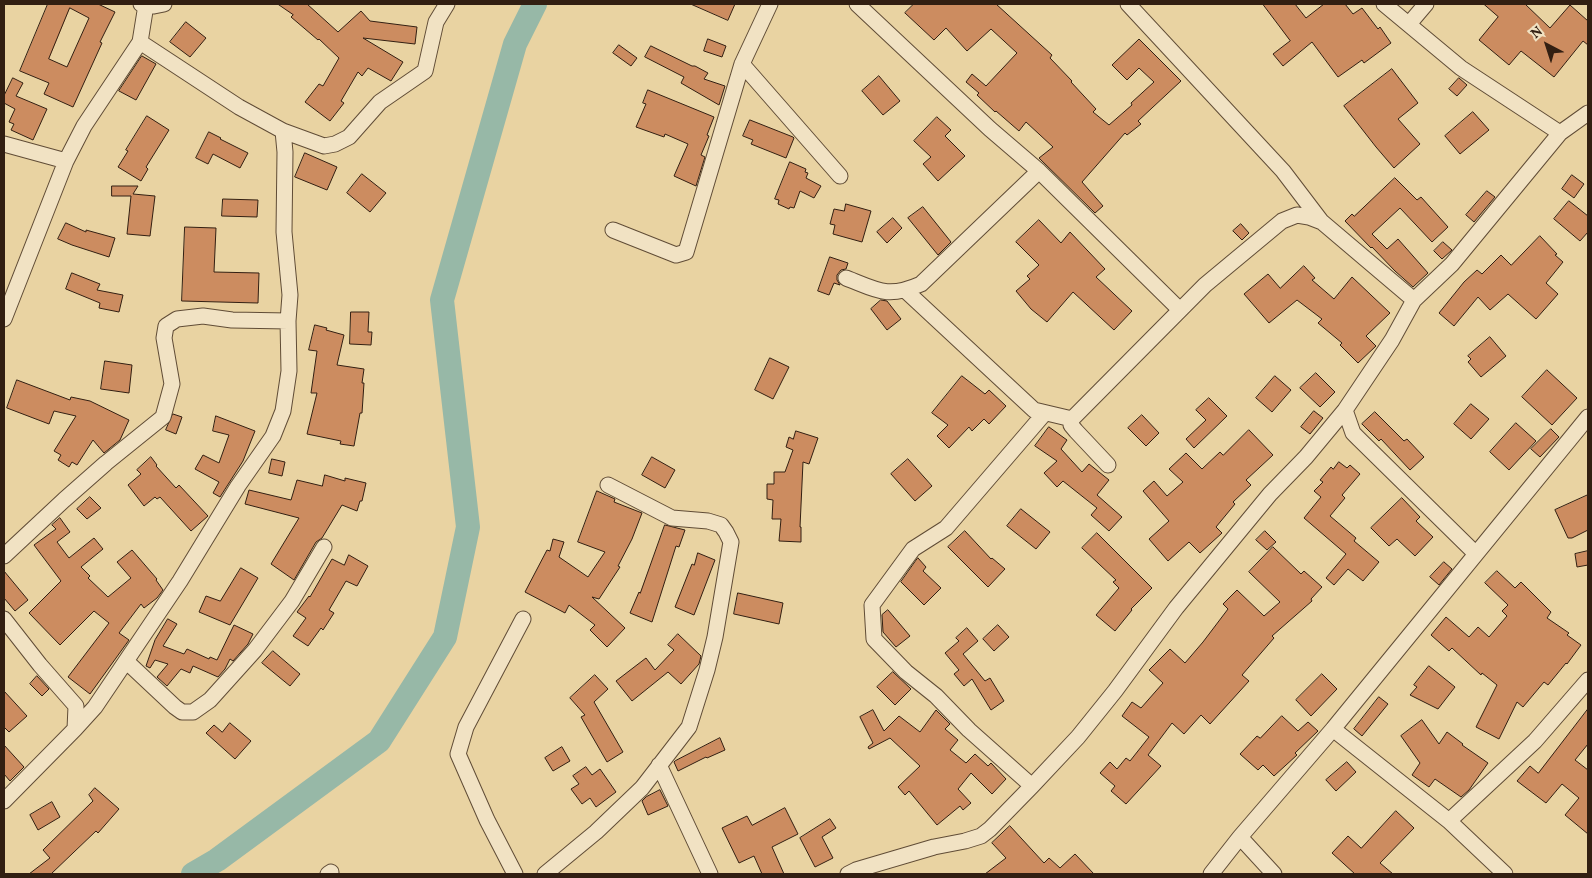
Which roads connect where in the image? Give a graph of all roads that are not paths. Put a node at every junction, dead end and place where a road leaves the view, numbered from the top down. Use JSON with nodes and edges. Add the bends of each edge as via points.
{"nodes":[{"id":1,"x":143,"y":4,"type":"edge"},
{"id":2,"x":164,"y":4,"type":"edge"},
{"id":3,"x":448,"y":4,"type":"edge"},
{"id":4,"x":770,"y":4,"type":"edge"},
{"id":5,"x":857,"y":4,"type":"edge"},
{"id":6,"x":1128,"y":4,"type":"edge"},
{"id":7,"x":1384,"y":4,"type":"edge"},
{"id":8,"x":1426,"y":4,"type":"edge"},
{"id":9,"x":1409,"y":24,"type":"junction"},
{"id":10,"x":140,"y":42,"type":"junction"},
{"id":11,"x":742,"y":64,"type":"junction"},
{"id":12,"x":1588,"y":114,"type":"edge"},
{"id":13,"x":283,"y":131,"type":"junction"},
{"id":14,"x":1560,"y":133,"type":"junction"},
{"id":15,"x":4,"y":144,"type":"edge"},
{"id":16,"x":66,"y":161,"type":"junction"},
{"id":17,"x":1039,"y":171,"type":"junction"},
{"id":18,"x":840,"y":176,"type":"dead end"},
{"id":19,"x":1322,"y":222,"type":"junction"},
{"id":20,"x":613,"y":230,"type":"dead end"},
{"id":21,"x":846,"y":278,"type":"dead end"},
{"id":22,"x":906,"y":291,"type":"junction"},
{"id":23,"x":1414,"y":300,"type":"junction"},
{"id":24,"x":1180,"y":310,"type":"junction"},
{"id":25,"x":4,"y":319,"type":"edge"},
{"id":26,"x":288,"y":321,"type":"junction"},
{"id":27,"x":1344,"y":410,"type":"junction"},
{"id":28,"x":1044,"y":414,"type":"junction"},
{"id":29,"x":1072,"y":419,"type":"junction"},
{"id":30,"x":1587,"y":421,"type":"edge"},
{"id":31,"x":1108,"y":465,"type":"dead end"},
{"id":32,"x":608,"y":485,"type":"dead end"},
{"id":33,"x":324,"y":548,"type":"dead end"},
{"id":34,"x":1476,"y":554,"type":"junction"},
{"id":35,"x":4,"y":556,"type":"edge"},
{"id":36,"x":4,"y":619,"type":"edge"},
{"id":37,"x":523,"y":619,"type":"dead end"},
{"id":38,"x":126,"y":661,"type":"junction"},
{"id":39,"x":1588,"y":680,"type":"edge"},
{"id":40,"x":76,"y":706,"type":"junction"},
{"id":41,"x":94,"y":707,"type":"junction"},
{"id":42,"x":1333,"y":729,"type":"junction"},
{"id":43,"x":75,"y":730,"type":"junction"},
{"id":44,"x":659,"y":766,"type":"junction"},
{"id":45,"x":1032,"y":786,"type":"junction"},
{"id":46,"x":4,"y":800,"type":"edge"},
{"id":47,"x":1449,"y":821,"type":"junction"},
{"id":48,"x":1240,"y":838,"type":"junction"},
{"id":49,"x":515,"y":874,"type":"edge"},
{"id":50,"x":545,"y":874,"type":"edge"},
{"id":51,"x":710,"y":874,"type":"edge"},
{"id":52,"x":848,"y":874,"type":"edge"},
{"id":53,"x":1211,"y":874,"type":"edge"},
{"id":54,"x":1274,"y":874,"type":"edge"},
{"id":55,"x":1505,"y":874,"type":"edge"}],
"edges":[{"from":1,"to":2,"type":"street"},
{"from":1,"to":10,"type":"street"},
{"from":3,"to":13,"type":"street","via":[[436,22],[425,70],[380,102],[349,137],[324,146]]},
{"from":4,"to":11,"type":"street"},
{"from":5,"to":17,"type":"street"},
{"from":6,"to":19,"type":"street","via":[[1283,171]]},
{"from":7,"to":9,"type":"street"},
{"from":8,"to":9,"type":"street"},
{"from":9,"to":14,"type":"street","via":[[1461,68]]},
{"from":10,"to":13,"type":"street","via":[[239,107]]},
{"from":10,"to":16,"type":"street","via":[[84,126]]},
{"from":11,"to":18,"type":"street"},
{"from":11,"to":20,"type":"street","via":[[686,252],[676,255]]},
{"from":12,"to":14,"type":"street"},
{"from":13,"to":26,"type":"street","via":[[284,232],[290,295]]},
{"from":14,"to":23,"type":"street","via":[[1452,264]]},
{"from":15,"to":16,"type":"street"},
{"from":16,"to":25,"type":"street"},
{"from":17,"to":22,"type":"street","via":[[921,284]]},
{"from":17,"to":24,"type":"street"},
{"from":19,"to":23,"type":"street"},
{"from":19,"to":24,"type":"street","via":[[1297,215],[1282,222],[1205,285]]},
{"from":21,"to":22,"type":"street","via":[[878,291]]},
{"from":22,"to":28,"type":"street","via":[[1034,410]]},
{"from":23,"to":27,"type":"street","via":[[1392,340]]},
{"from":24,"to":29,"type":"street"},
{"from":26,"to":35,"type":"street","via":[[204,316],[177,319],[166,326],[164,338],[172,384],[163,417],[78,487]]},
{"from":26,"to":38,"type":"street","via":[[290,371],[283,411],[273,436]]},
{"from":27,"to":34,"type":"street","via":[[1353,433]]},
{"from":27,"to":45,"type":"street","via":[[1176,608],[1078,737]]},
{"from":28,"to":29,"type":"street"},
{"from":28,"to":45,"type":"street","via":[[946,528],[913,549],[872,605],[874,639]]},
{"from":29,"to":31,"type":"street","via":[[1071,425]]},
{"from":30,"to":34,"type":"street"},
{"from":32,"to":44,"type":"street","via":[[672,518],[721,525],[731,542],[707,670],[688,727]]},
{"from":33,"to":38,"type":"street","via":[[292,601],[255,650],[210,700],[193,712],[182,712],[175,707]]},
{"from":34,"to":42,"type":"street"},
{"from":36,"to":40,"type":"street"},
{"from":37,"to":49,"type":"street","via":[[466,727],[458,754]]},
{"from":38,"to":41,"type":"street"},
{"from":39,"to":47,"type":"street","via":[[1534,741]]},
{"from":40,"to":41,"type":"street"},
{"from":40,"to":43,"type":"street"},
{"from":41,"to":43,"type":"street"},
{"from":42,"to":47,"type":"street"},
{"from":42,"to":48,"type":"street"},
{"from":43,"to":46,"type":"street"},
{"from":44,"to":50,"type":"street","via":[[642,788],[596,832]]},
{"from":44,"to":51,"type":"street"},
{"from":45,"to":52,"type":"street","via":[[981,836]]},
{"from":47,"to":55,"type":"street"},
{"from":48,"to":53,"type":"street"},
{"from":48,"to":54,"type":"street"}]}
